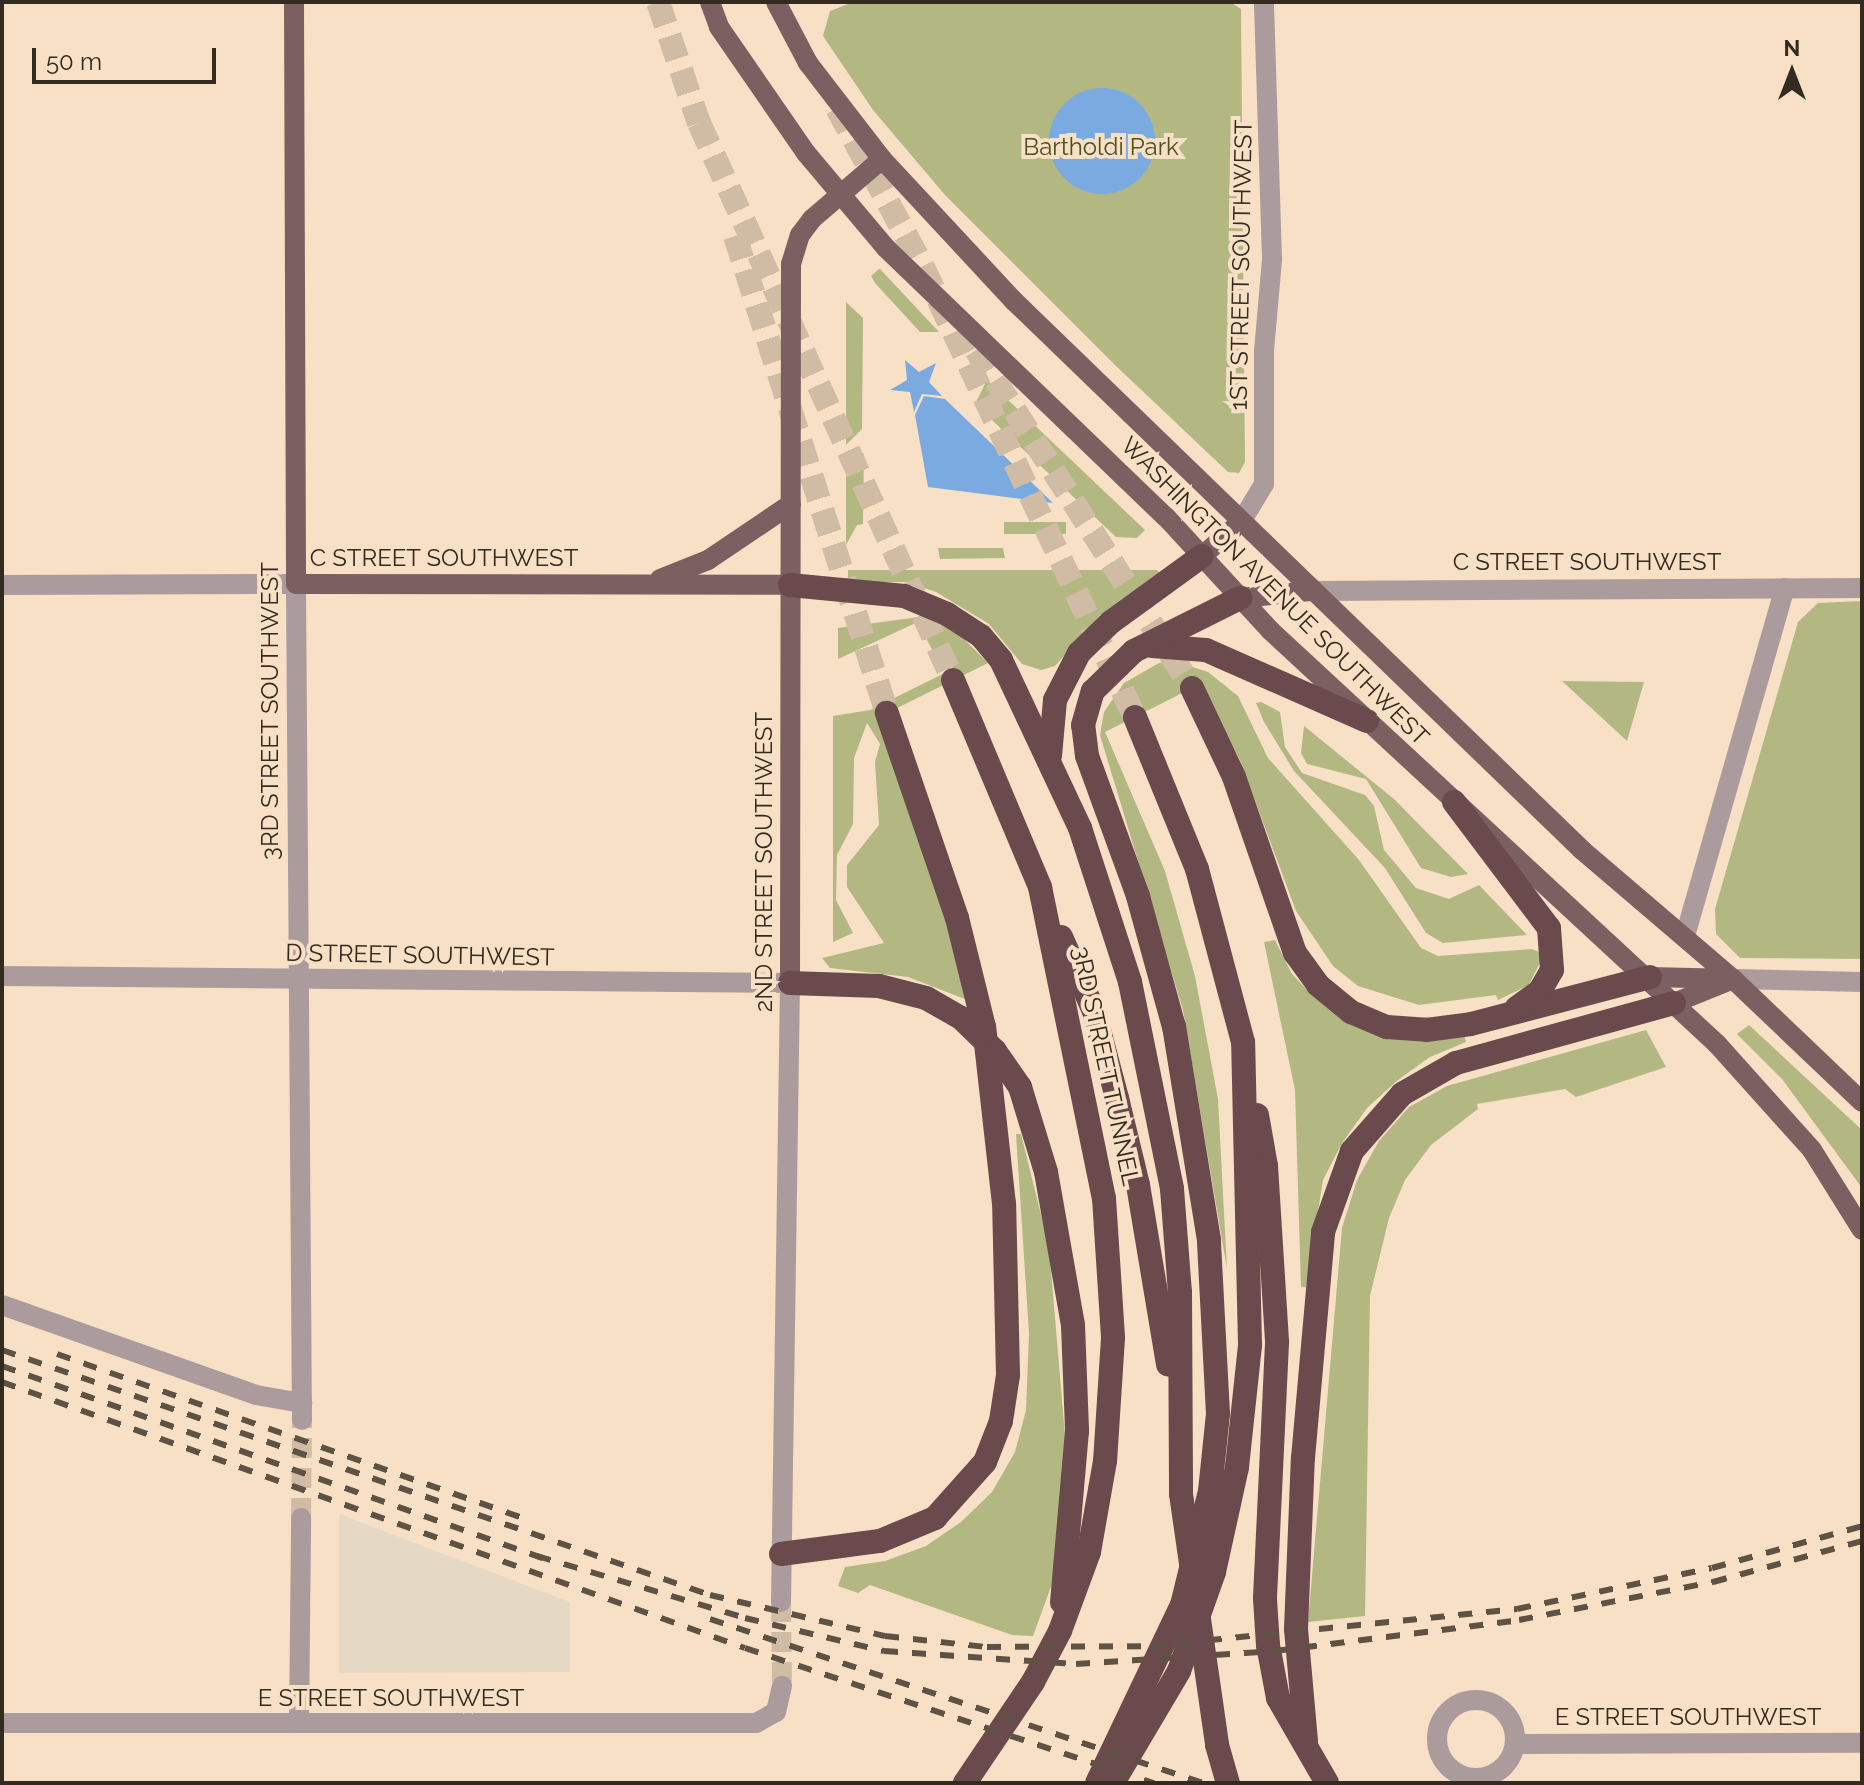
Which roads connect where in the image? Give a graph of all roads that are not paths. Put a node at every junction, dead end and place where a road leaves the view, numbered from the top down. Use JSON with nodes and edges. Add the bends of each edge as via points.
{"nodes":[{"id":1,"x":294,"y":2,"type":"edge"},
{"id":2,"x":710,"y":2,"type":"edge"},
{"id":3,"x":776,"y":2,"type":"edge"},
{"id":4,"x":1264,"y":2,"type":"edge"},
{"id":5,"x":882,"y":159,"type":"junction"},
{"id":6,"x":842,"y":194,"type":"junction"},
{"id":7,"x":791,"y":504,"type":"junction"},
{"id":8,"x":1241,"y":522,"type":"junction"},
{"id":9,"x":1202,"y":556,"type":"junction"},
{"id":10,"x":649,"y":583,"type":"junction"},
{"id":11,"x":296,"y":584,"type":"junction"},
{"id":12,"x":2,"y":585,"type":"edge"},
{"id":13,"x":790,"y":585,"type":"junction"},
{"id":14,"x":1785,"y":588,"type":"junction"},
{"id":15,"x":1862,"y":588,"type":"edge"},
{"id":16,"x":1311,"y":591,"type":"junction"},
{"id":17,"x":1240,"y":598,"type":"junction"},
{"id":18,"x":1134,"y":651,"type":"junction"},
{"id":19,"x":953,"y":680,"type":"tunnel mouth"},
{"id":20,"x":1192,"y":688,"type":"tunnel mouth"},
{"id":21,"x":887,"y":713,"type":"tunnel mouth"},
{"id":22,"x":1135,"y":717,"type":"tunnel mouth"},
{"id":23,"x":1367,"y":721,"type":"junction"},
{"id":24,"x":1051,"y":763,"type":"junction"},
{"id":25,"x":1454,"y":802,"type":"junction"},
{"id":26,"x":1040,"y":887,"type":"junction"},
{"id":27,"x":1685,"y":936,"type":"junction"},
{"id":28,"x":2,"y":976,"type":"edge"},
{"id":29,"x":1650,"y":977,"type":"junction"},
{"id":30,"x":1733,"y":979,"type":"junction"},
{"id":31,"x":298,"y":982,"type":"junction"},
{"id":32,"x":1862,"y":982,"type":"edge"},
{"id":33,"x":790,"y":983,"type":"junction"},
{"id":34,"x":1674,"y":1003,"type":"junction"},
{"id":35,"x":1512,"y":1012,"type":"junction"},
{"id":36,"x":1243,"y":1042,"type":"junction"},
{"id":37,"x":1862,"y":1102,"type":"edge"},
{"id":38,"x":1862,"y":1230,"type":"edge"},
{"id":39,"x":2,"y":1305,"type":"edge"},
{"id":40,"x":1181,"y":1494,"type":"junction"},
{"id":41,"x":301,"y":1518,"type":"tunnel mouth"},
{"id":42,"x":781,"y":1554,"type":"junction"},
{"id":43,"x":781,"y":1602,"type":"tunnel mouth"},
{"id":44,"x":1060,"y":1631,"type":"junction"},
{"id":45,"x":782,"y":1686,"type":"tunnel mouth"},
{"id":46,"x":2,"y":1723,"type":"edge"},
{"id":47,"x":299,"y":1723,"type":"junction"},
{"id":48,"x":1306,"y":1741,"type":"junction"},
{"id":49,"x":1862,"y":1743,"type":"edge"},
{"id":50,"x":1515,"y":1744,"type":"dead end"},
{"id":51,"x":965,"y":1783,"type":"edge"},
{"id":52,"x":1097,"y":1783,"type":"edge"},
{"id":53,"x":1112,"y":1783,"type":"edge"},
{"id":54,"x":1228,"y":1783,"type":"edge"},
{"id":55,"x":1327,"y":1783,"type":"edge"}],
"edges":[{"from":1,"to":11,"type":"main road","name":"3RD STREET SOUTHWEST"},
{"from":2,"to":6,"type":"main road","name":"WASHINGTON AVENUE SOUTHWEST","via":[[719,27],[797,140]]},
{"from":3,"to":5,"type":"main road","name":"WASHINGTON AVENUE SOUTHWEST","via":[[808,63]]},
{"from":4,"to":8,"type":"street","name":"1ST STREET SOUTHWEST","via":[[1272,259],[1264,351],[1264,484]]},
{"from":5,"to":6,"type":"main road","name":"2ND STREET SOUTHWEST"},
{"from":5,"to":8,"type":"main road","name":"WASHINGTON AVENUE SOUTHWEST","via":[[1015,302]]},
{"from":6,"to":7,"type":"main road","name":"2ND STREET SOUTHWEST","via":[[800,235],[791,264]]},
{"from":6,"to":9,"type":"main road","name":"WASHINGTON AVENUE SOUTHWEST","via":[[886,248]]},
{"from":7,"to":10,"type":"main road","via":[[708,560]]},
{"from":7,"to":13,"type":"main road","name":"2ND STREET SOUTHWEST"},
{"from":8,"to":9,"type":"main road"},
{"from":8,"to":16,"type":"main road","name":"WASHINGTON AVENUE SOUTHWEST"},
{"from":9,"to":17,"type":"main road","name":"WASHINGTON AVENUE SOUTHWEST"},
{"from":9,"to":24,"type":"highway","via":[[1111,622],[1079,653],[1055,700]]},
{"from":10,"to":11,"type":"main road","name":"C STREET SOUTHWEST"},
{"from":10,"to":13,"type":"main road","name":"C STREET SOUTHWEST"},
{"from":11,"to":12,"type":"street","name":"C STREET SOUTHWEST"},
{"from":11,"to":31,"type":"street","name":"3RD STREET SOUTHWEST"},
{"from":13,"to":24,"type":"highway","via":[[880,591],[926,604],[964,623],[1001,660]]},
{"from":13,"to":33,"type":"main road","name":"2ND STREET SOUTHWEST"},
{"from":14,"to":15,"type":"street","name":"C STREET SOUTHWEST"},
{"from":14,"to":16,"type":"street","name":"C STREET SOUTHWEST"},
{"from":14,"to":27,"type":"street"},
{"from":16,"to":17,"type":"main road"},
{"from":16,"to":27,"type":"main road","name":"WASHINGTON AVENUE SOUTHWEST","via":[[1582,850]]},
{"from":17,"to":18,"type":"highway"},
{"from":17,"to":23,"type":"main road","name":"WASHINGTON AVENUE SOUTHWEST"},
{"from":18,"to":23,"type":"highway","via":[[1169,644],[1197,647]]},
{"from":18,"to":52,"type":"highway","via":[[1093,691],[1084,741],[1138,896],[1174,1027],[1209,1240],[1218,1414],[1210,1491],[1182,1605]]},
{"from":19,"to":26,"type":"highway","name":"3RD STREET TUNNEL"},
{"from":20,"to":35,"type":"highway","via":[[1239,790],[1295,953],[1318,985],[1351,1012],[1387,1027],[1426,1030]]},
{"from":21,"to":42,"type":"highway","via":[[957,918],[984,1027],[1005,1218],[1008,1375],[993,1446],[952,1505],[908,1532],[880,1541]]},
{"from":22,"to":36,"type":"highway","via":[[1197,869]]},
{"from":23,"to":25,"type":"main road","name":"WASHINGTON AVENUE SOUTHWEST"},
{"from":24,"to":40,"type":"highway","via":[[1080,828],[1116,935],[1163,1130],[1179,1277]]},
{"from":25,"to":29,"type":"main road","name":"WASHINGTON AVENUE SOUTHWEST"},
{"from":25,"to":35,"type":"highway","via":[[1549,928],[1552,970],[1540,991]]},
{"from":26,"to":40,"type":"highway","via":[[1094,1011],[1138,1185],[1165,1342]]},
{"from":26,"to":44,"type":"highway","name":"3RD STREET TUNNEL","via":[[1090,1111],[1112,1282],[1109,1419],[1099,1510]]},
{"from":27,"to":30,"type":"main road","name":"WASHINGTON AVENUE SOUTHWEST"},
{"from":28,"to":31,"type":"street","name":"D STREET SOUTHWEST","via":[[250,976]]},
{"from":29,"to":30,"type":"main road"},
{"from":29,"to":34,"type":"main road","name":"WASHINGTON AVENUE SOUTHWEST"},
{"from":29,"to":35,"type":"highway"},
{"from":30,"to":32,"type":"street"},
{"from":30,"to":34,"type":"main road"},
{"from":30,"to":37,"type":"main road","name":"WASHINGTON AVENUE SOUTHWEST"},
{"from":31,"to":33,"type":"street","name":"D STREET SOUTHWEST"},
{"from":31,"to":39,"type":"street","name":"3RD STREET SOUTHWEST","via":[[302,1412]]},
{"from":33,"to":42,"type":"street","name":"2ND STREET SOUTHWEST"},
{"from":33,"to":44,"type":"highway","bridge":true,"via":[[879,986],[926,998],[961,1018],[995,1051],[1020,1087],[1046,1172],[1073,1325],[1077,1431]]},
{"from":34,"to":38,"type":"main road","name":"WASHINGTON AVENUE SOUTHWEST","via":[[1785,1115],[1838,1186]]},
{"from":34,"to":48,"type":"highway","via":[[1456,1063],[1402,1094],[1352,1151],[1323,1232],[1303,1458],[1296,1629]]},
{"from":36,"to":48,"type":"highway","via":[[1266,1166],[1277,1343],[1265,1585],[1268,1645],[1278,1698]]},
{"from":36,"to":53,"type":"highway","via":[[1250,1345],[1227,1526],[1179,1671]]},
{"from":40,"to":54,"type":"highway","bridge":true,"via":[[1217,1745]]},
{"from":41,"to":47,"type":"street"},
{"from":42,"to":43,"type":"street","name":"2ND STREET SOUTHWEST"},
{"from":44,"to":51,"type":"highway","name":"3RD STREET TUNNEL"},
{"from":45,"to":47,"type":"street","name":"E STREET SOUTHWEST","via":[[776,1712],[756,1723]]},
{"from":46,"to":47,"type":"street","name":"E STREET SOUTHWEST"},
{"from":48,"to":55,"type":"highway"},
{"from":49,"to":50,"type":"street","name":"E STREET SOUTHWEST"}]}
